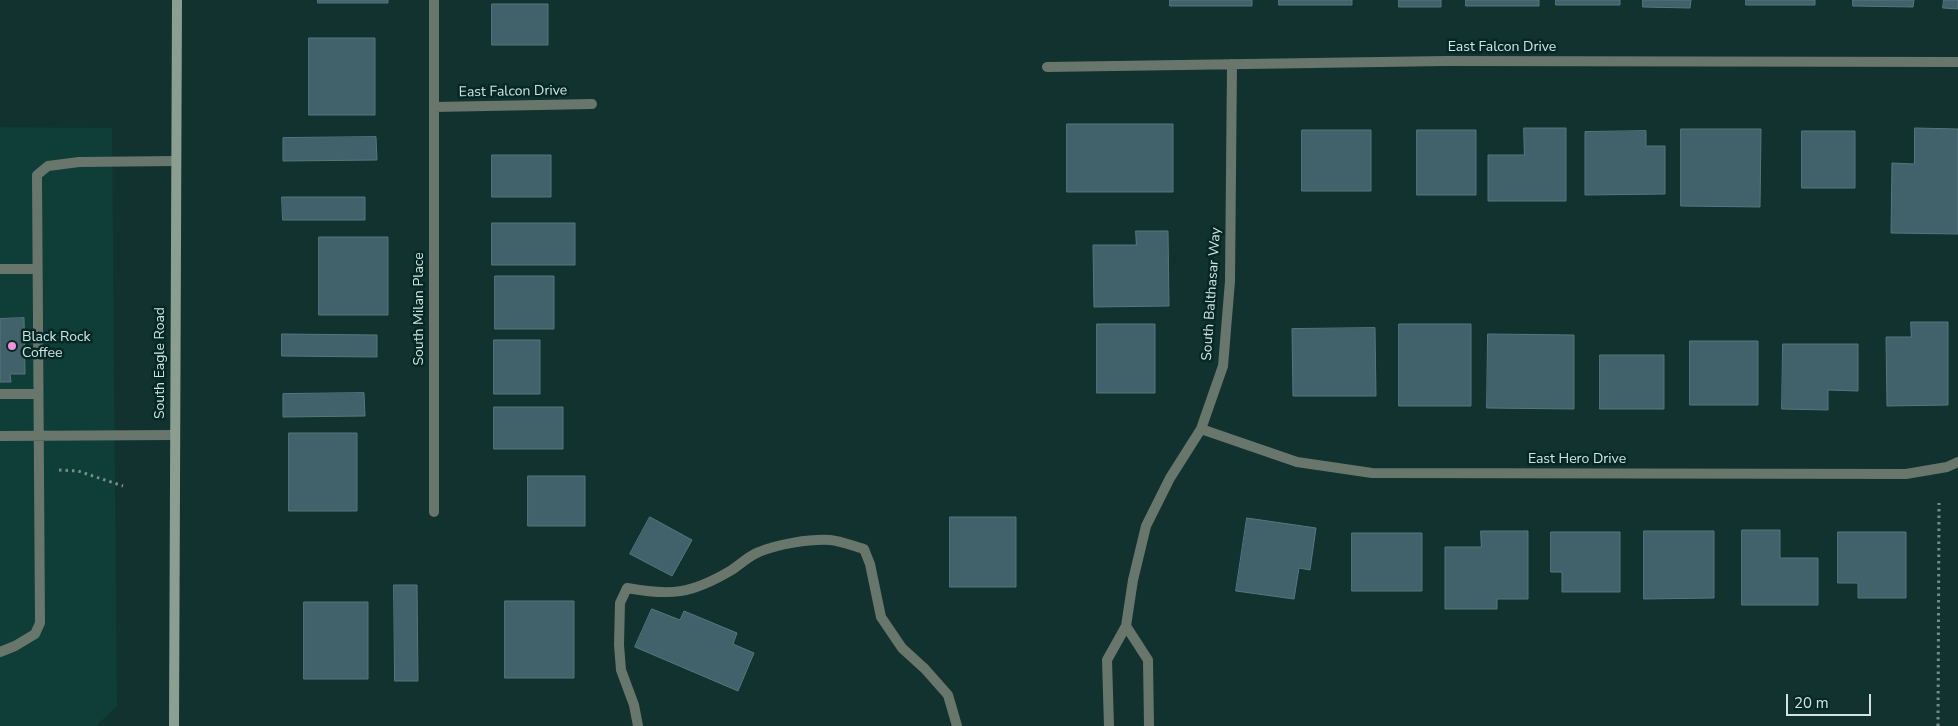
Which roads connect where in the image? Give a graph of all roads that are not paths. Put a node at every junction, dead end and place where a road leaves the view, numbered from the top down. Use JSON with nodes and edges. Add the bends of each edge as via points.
{"nodes":[{"id":1,"x":176,"y":0,"type":"edge"},
{"id":2,"x":434,"y":0,"type":"edge"},
{"id":3,"x":1958,"y":62,"type":"edge"},
{"id":4,"x":1232,"y":64,"type":"junction"},
{"id":5,"x":1047,"y":67,"type":"dead end"},
{"id":6,"x":592,"y":104,"type":"dead end"},
{"id":7,"x":434,"y":107,"type":"junction"},
{"id":8,"x":176,"y":161,"type":"junction"},
{"id":9,"x":0,"y":269,"type":"edge"},
{"id":10,"x":37,"y":269,"type":"junction"},
{"id":11,"x":0,"y":394,"type":"edge"},
{"id":12,"x":38,"y":394,"type":"junction"},
{"id":13,"x":1201,"y":429,"type":"junction"},
{"id":14,"x":39,"y":435,"type":"junction"},
{"id":15,"x":175,"y":435,"type":"junction"},
{"id":16,"x":0,"y":436,"type":"edge"},
{"id":17,"x":1958,"y":462,"type":"edge"},
{"id":18,"x":434,"y":512,"type":"dead end"},
{"id":19,"x":1126,"y":626,"type":"junction"},
{"id":20,"x":0,"y":652,"type":"edge"},
{"id":21,"x":174,"y":726,"type":"edge"},
{"id":22,"x":638,"y":726,"type":"edge"},
{"id":23,"x":958,"y":726,"type":"edge"},
{"id":24,"x":1109,"y":726,"type":"edge"},
{"id":25,"x":1149,"y":726,"type":"edge"}],
"edges":[{"from":1,"to":8,"type":"main road","name":"South Eagle Road"},
{"from":2,"to":7,"type":"street","name":"South Milan Place"},
{"from":3,"to":4,"type":"street","name":"East Falcon Drive"},
{"from":4,"to":5,"type":"street","name":"East Falcon Drive"},
{"from":4,"to":13,"type":"street","name":"South Balthasar Way","via":[[1230,281],[1222,366]]},
{"from":6,"to":7,"type":"street","name":"East Falcon Drive"},
{"from":7,"to":18,"type":"street","name":"South Milan Place"},
{"from":8,"to":10,"type":"street","via":[[79,162],[48,166],[37,175]]},
{"from":8,"to":15,"type":"main road","name":"South Eagle Road"},
{"from":9,"to":10,"type":"street"},
{"from":10,"to":12,"type":"street"},
{"from":11,"to":12,"type":"street"},
{"from":12,"to":14,"type":"street"},
{"from":13,"to":17,"type":"street","name":"East Hero Drive","via":[[1296,462],[1372,473],[1906,474]]},
{"from":13,"to":19,"type":"street","name":"South Balthasar Way","via":[[1170,478],[1146,526]]},
{"from":14,"to":15,"type":"street"},
{"from":14,"to":16,"type":"street"},
{"from":14,"to":20,"type":"street","via":[[40,623],[35,634]]},
{"from":15,"to":21,"type":"main road","name":"South Eagle Road"},
{"from":19,"to":24,"type":"street","name":"South Balthasar Way","via":[[1106,660]]},
{"from":19,"to":25,"type":"street","via":[[1148,660]]},
{"from":22,"to":23,"type":"street","via":[[622,670],[619,645],[620,603],[627,588],[664,594],[681,592],[730,571],[758,552],[799,542],[832,540],[864,549],[881,617],[902,648],[948,695]]}]}
